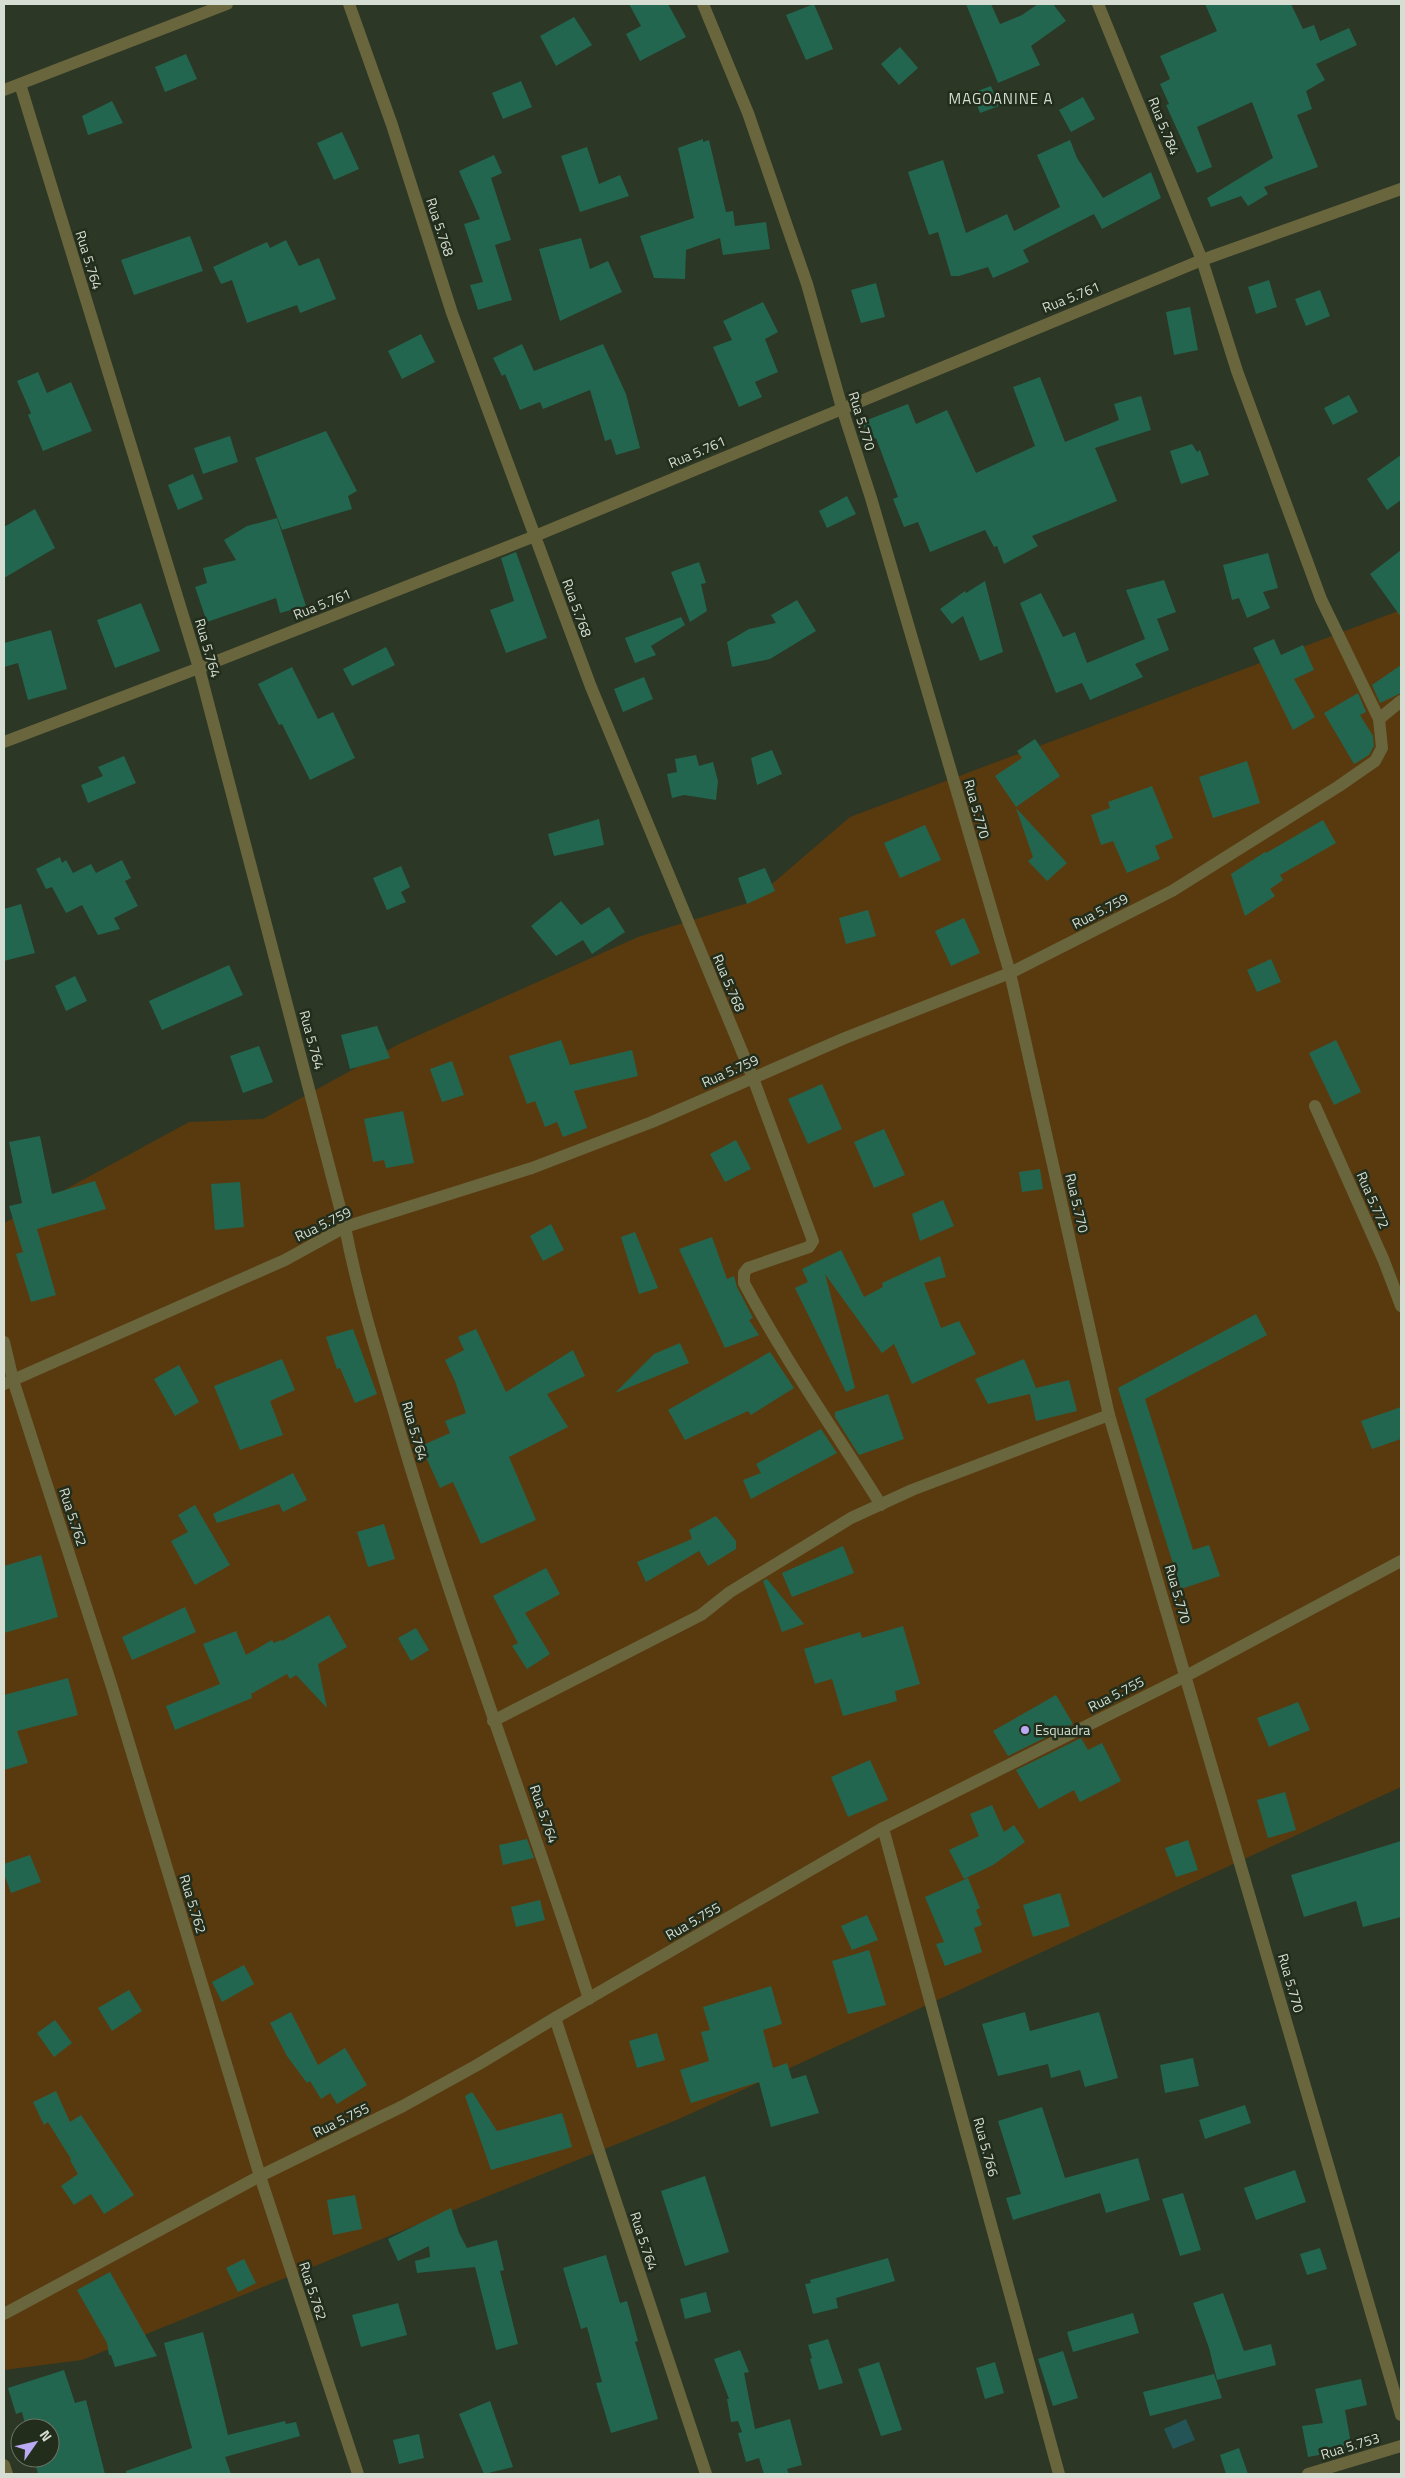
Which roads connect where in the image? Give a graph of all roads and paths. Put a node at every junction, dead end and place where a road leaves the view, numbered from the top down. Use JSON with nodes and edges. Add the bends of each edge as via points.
{"nodes":[{"id":1,"x":227,"y":4,"type":"edge"},
{"id":2,"x":349,"y":4,"type":"edge"},
{"id":3,"x":703,"y":4,"type":"edge"},
{"id":4,"x":1098,"y":4,"type":"edge"},
{"id":5,"x":20,"y":84,"type":"junction"},
{"id":6,"x":4,"y":90,"type":"edge"},
{"id":7,"x":1401,"y":189,"type":"edge"},
{"id":8,"x":1202,"y":260,"type":"junction"},
{"id":9,"x":842,"y":408,"type":"junction"},
{"id":10,"x":535,"y":536,"type":"junction"},
{"id":11,"x":199,"y":668,"type":"junction"},
{"id":12,"x":1401,"y":701,"type":"edge"},
{"id":13,"x":1379,"y":719,"type":"junction"},
{"id":14,"x":4,"y":742,"type":"edge"},
{"id":15,"x":1010,"y":973,"type":"junction"},
{"id":16,"x":753,"y":1078,"type":"junction"},
{"id":17,"x":1315,"y":1106,"type":"dead end"},
{"id":18,"x":345,"y":1228,"type":"junction"},
{"id":19,"x":1401,"y":1306,"type":"edge"},
{"id":20,"x":4,"y":1342,"type":"edge"},
{"id":21,"x":8,"y":1382,"type":"edge"},
{"id":22,"x":1109,"y":1416,"type":"junction"},
{"id":23,"x":881,"y":1506,"type":"junction"},
{"id":24,"x":1401,"y":1561,"type":"edge"},
{"id":25,"x":1186,"y":1676,"type":"junction"},
{"id":26,"x":493,"y":1721,"type":"junction"},
{"id":27,"x":883,"y":1828,"type":"junction"},
{"id":28,"x":589,"y":1999,"type":"junction"},
{"id":29,"x":555,"y":2018,"type":"junction"},
{"id":30,"x":260,"y":2176,"type":"junction"},
{"id":31,"x":4,"y":2314,"type":"edge"},
{"id":32,"x":1401,"y":2415,"type":"edge"},
{"id":33,"x":1401,"y":2446,"type":"edge"},
{"id":34,"x":4,"y":2465,"type":"edge"},
{"id":35,"x":6,"y":2474,"type":"edge"},
{"id":36,"x":358,"y":2474,"type":"edge"},
{"id":37,"x":706,"y":2474,"type":"edge"},
{"id":38,"x":1060,"y":2474,"type":"edge"},
{"id":39,"x":1308,"y":2474,"type":"edge"}],
"edges":[{"from":1,"to":5,"type":"street"},
{"from":2,"to":10,"type":"street","name":"Rua 5.768","via":[[392,125],[452,313]]},
{"from":3,"to":9,"type":"street","name":"Rua 5.770","via":[[748,113],[808,284]]},
{"from":4,"to":8,"type":"street","name":"Rua 5.784"},
{"from":5,"to":6,"type":"street"},
{"from":5,"to":11,"type":"street","name":"Rua 5.764"},
{"from":7,"to":8,"type":"street","name":"Rua 5.761"},
{"from":8,"to":9,"type":"street","name":"Rua 5.761"},
{"from":8,"to":13,"type":"street","name":"Rua 5.784","via":[[1237,371],[1321,599]]},
{"from":9,"to":10,"type":"street","name":"Rua 5.761"},
{"from":9,"to":15,"type":"street","name":"Rua 5.770"},
{"from":10,"to":11,"type":"street","name":"Rua 5.761"},
{"from":10,"to":16,"type":"street","name":"Rua 5.768","via":[[590,688]]},
{"from":11,"to":14,"type":"street","name":"Rua 5.761"},
{"from":11,"to":18,"type":"street","name":"Rua 5.764"},
{"from":12,"to":13,"type":"street"},
{"from":13,"to":15,"type":"street","name":"Rua 5.759","via":[[1382,748],[1375,760],[1339,786],[1172,891]]},
{"from":15,"to":16,"type":"street","name":"Rua 5.759"},
{"from":15,"to":22,"type":"street","name":"Rua 5.770"},
{"from":16,"to":18,"type":"street","name":"Rua 5.759","via":[[652,1122],[532,1168]]},
{"from":16,"to":23,"type":"street","name":"Rua 5.768","via":[[814,1241],[748,1268],[744,1273],[744,1283],[798,1379]]},
{"from":17,"to":19,"type":"street","name":"Rua 5.772"},
{"from":18,"to":21,"type":"street","name":"Rua 5.759","via":[[285,1260]]},
{"from":18,"to":26,"type":"street","name":"Rua 5.764","via":[[355,1276],[420,1502]]},
{"from":20,"to":21,"type":"street","name":"Rua 5.762"},
{"from":21,"to":30,"type":"street","name":"Rua 5.762","via":[[112,1687]]},
{"from":22,"to":23,"type":"street","via":[[912,1490]]},
{"from":22,"to":25,"type":"street","name":"Rua 5.770"},
{"from":23,"to":26,"type":"street","via":[[851,1518],[730,1592],[701,1615]]},
{"from":24,"to":25,"type":"street","name":"Rua 5.755"},
{"from":25,"to":27,"type":"street","name":"Rua 5.755"},
{"from":25,"to":32,"type":"street","name":"Rua 5.770"},
{"from":26,"to":28,"type":"street","name":"Rua 5.764","via":[[543,1855]]},
{"from":27,"to":28,"type":"street","name":"Rua 5.755"},
{"from":27,"to":38,"type":"street","name":"Rua 5.766"},
{"from":28,"to":29,"type":"street","name":"Rua 5.755"},
{"from":29,"to":30,"type":"street","name":"Rua 5.755","via":[[402,2106]]},
{"from":29,"to":37,"type":"street","name":"Rua 5.764"},
{"from":30,"to":31,"type":"street","name":"Rua 5.755"},
{"from":30,"to":36,"type":"street","name":"Rua 5.762"},
{"from":33,"to":39,"type":"street","name":"Rua 5.753"},
{"from":34,"to":35,"type":"street"}]}
